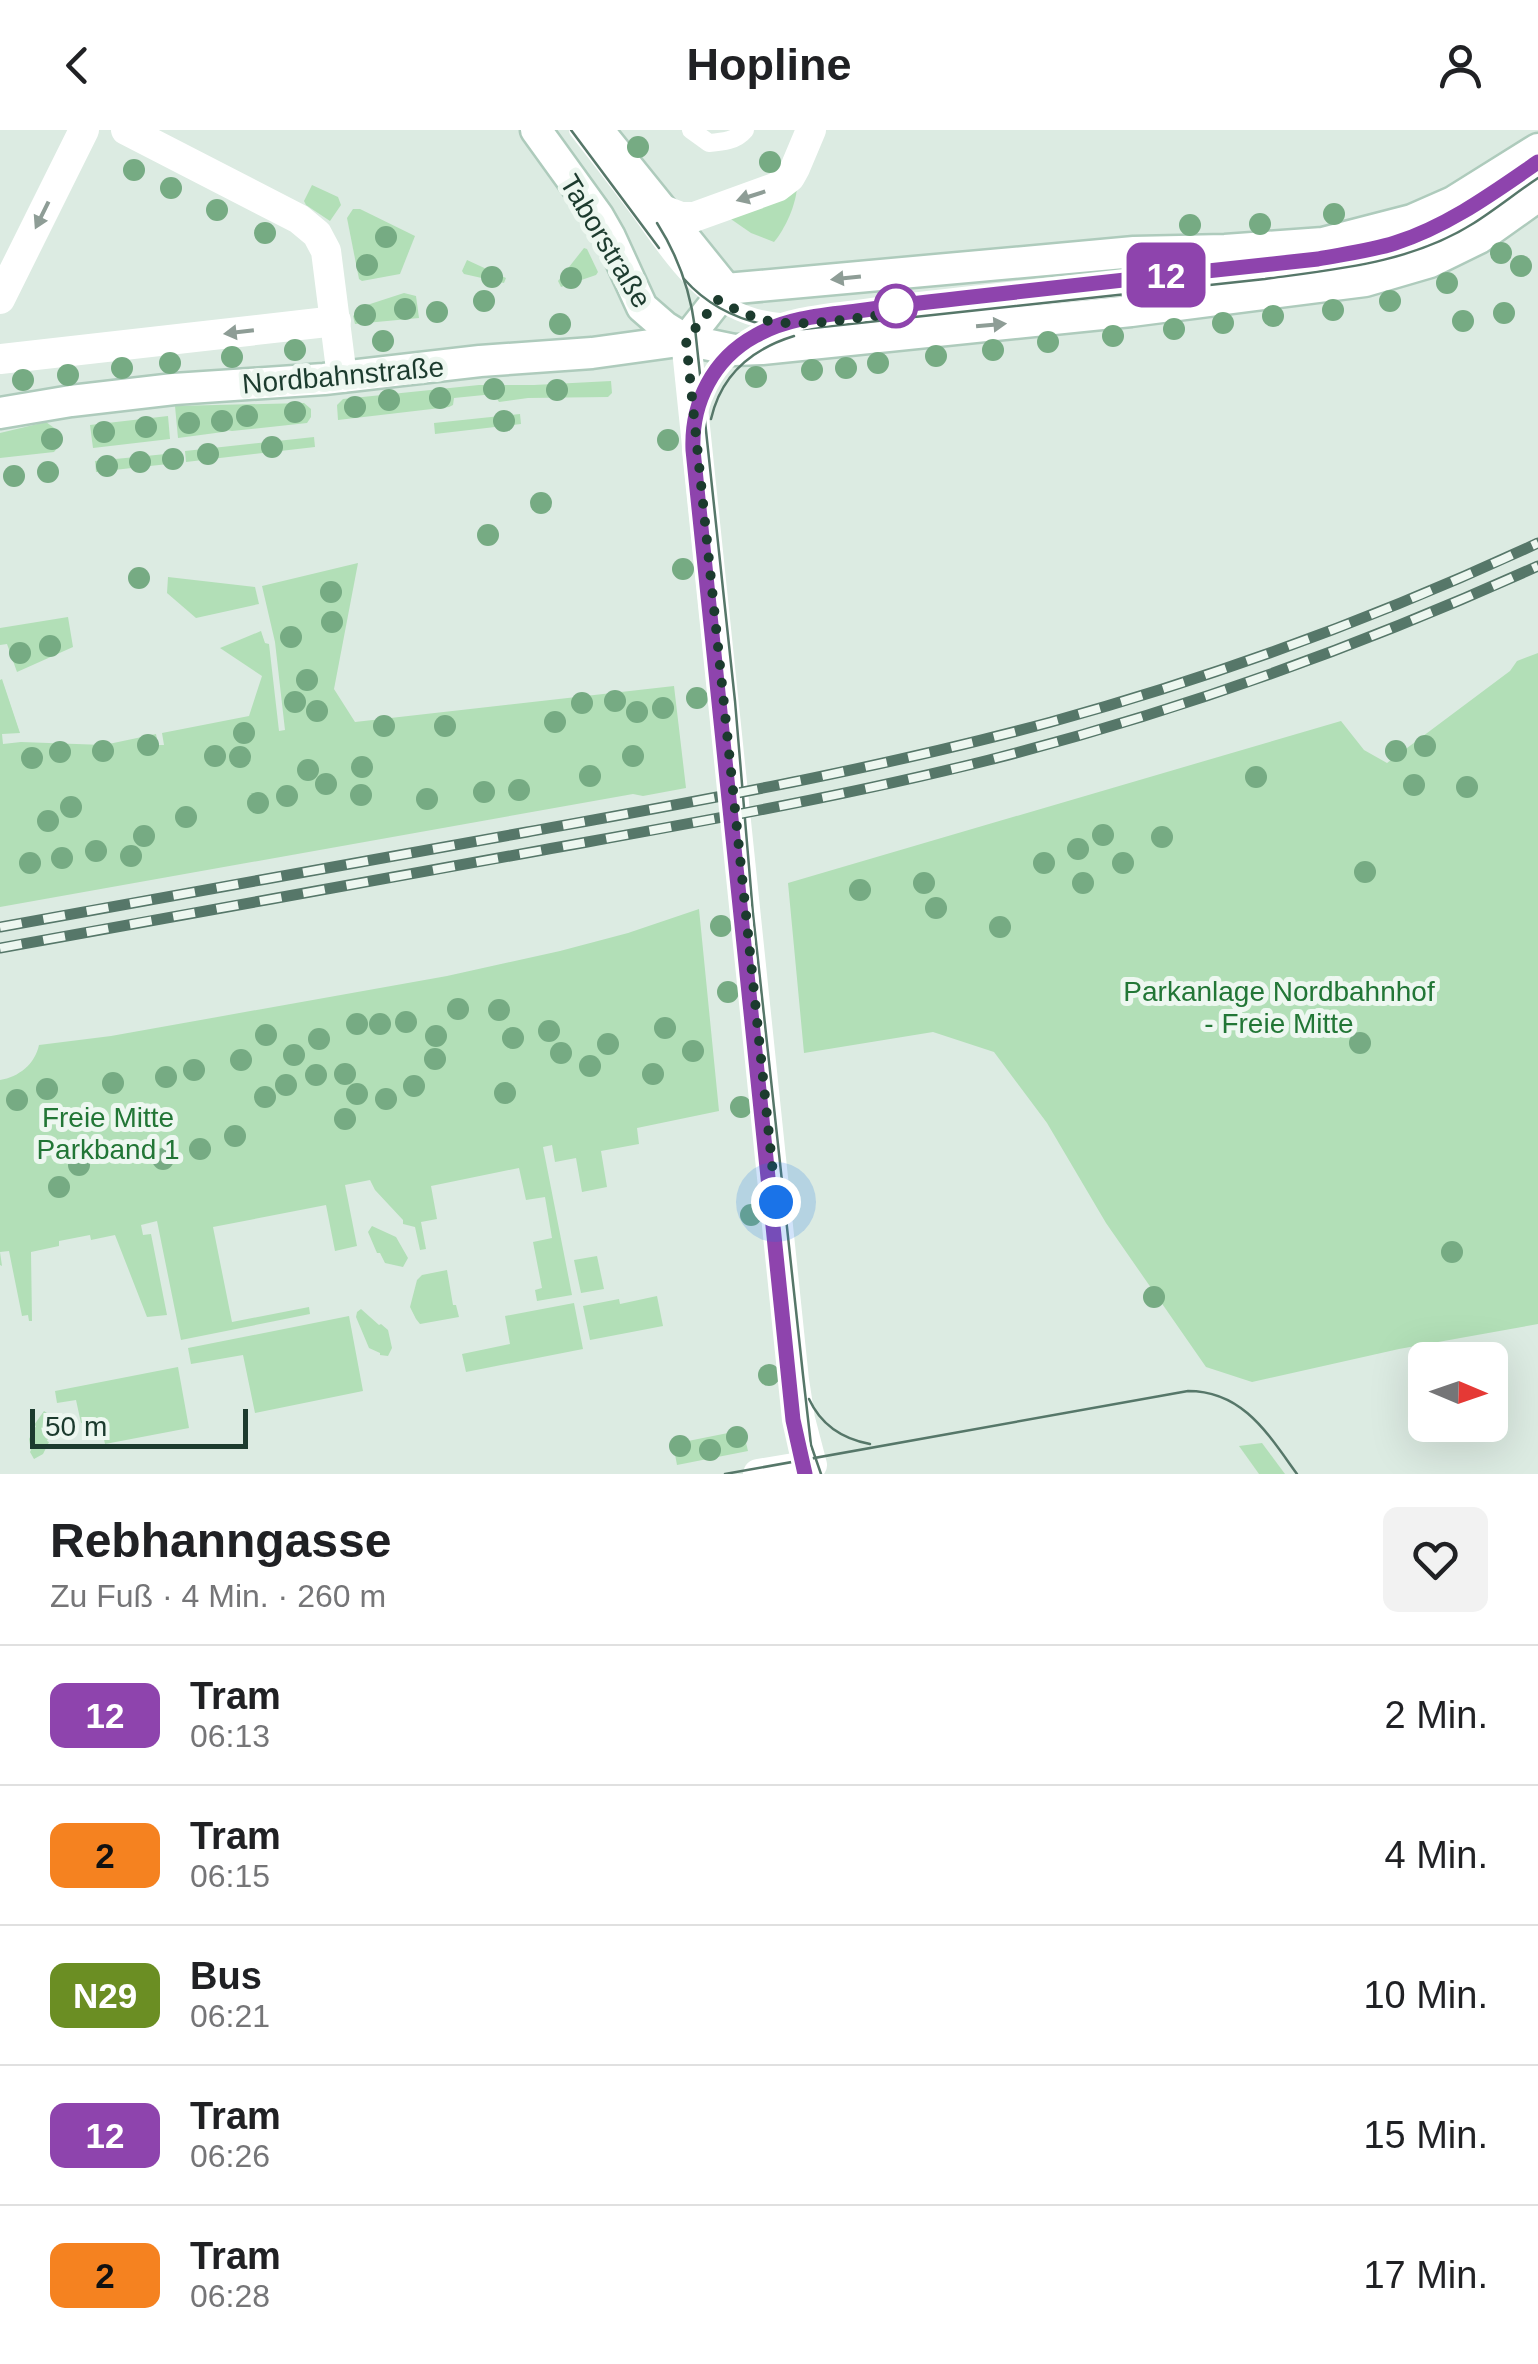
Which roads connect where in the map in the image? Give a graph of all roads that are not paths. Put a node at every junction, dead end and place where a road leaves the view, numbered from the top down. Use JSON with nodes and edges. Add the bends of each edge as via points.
{"nodes":[{"id":1,"x":84,"y":130,"type":"edge"},
{"id":2,"x":126,"y":130,"type":"edge"},
{"id":3,"x":536,"y":130,"type":"edge"},
{"id":4,"x":578,"y":130,"type":"edge"},
{"id":5,"x":598,"y":130,"type":"edge"},
{"id":6,"x":690,"y":130,"type":"edge"},
{"id":7,"x":744,"y":130,"type":"edge"},
{"id":8,"x":810,"y":130,"type":"edge"},
{"id":9,"x":1538,"y":149,"type":"edge"},
{"id":10,"x":1538,"y":170,"type":"edge"},
{"id":11,"x":1538,"y":196,"type":"edge"},
{"id":12,"x":660,"y":209,"type":"junction"},
{"id":13,"x":722,"y":294,"type":"junction"},
{"id":14,"x":0,"y":299,"type":"edge"},
{"id":15,"x":336,"y":320,"type":"junction"},
{"id":16,"x":686,"y":340,"type":"junction"},
{"id":17,"x":0,"y":359,"type":"edge"},
{"id":18,"x":342,"y":378,"type":"junction"},
{"id":19,"x":0,"y":414,"type":"edge"},
{"id":20,"x":814,"y":1469,"type":"edge"},
{"id":21,"x":758,"y":1474,"type":"edge"}],
"edges":[{"from":1,"to":14,"type":"main road","one_way":true},
{"from":2,"to":15,"type":"main road","via":[[311,227],[326,252]]},
{"from":3,"to":16,"type":"main road","name":"Taborstraße","via":[[604,226],[642,308]]},
{"from":4,"to":13,"type":"lane","name":"Taborstraße","via":[[676,262],[700,288]]},
{"from":5,"to":12,"type":"main road","name":"Taborstraße"},
{"from":6,"to":7,"type":"lane","via":[[709,144]]},
{"from":8,"to":12,"type":"main road","one_way":true,"via":[[790,177],[777,187],[694,217]]},
{"from":9,"to":13,"type":"main road","one_way":true,"via":[[1412,220],[1323,243],[1126,252]]},
{"from":10,"to":13,"type":"lane","via":[[1450,229],[1382,254],[1325,264],[808,322],[737,311]]},
{"from":16,"to":11,"type":"main road","name":"Nordbahnstraße","one_way":true,"via":[[762,349],[1365,281],[1430,262],[1479,238]]},
{"from":12,"to":13,"type":"main road","name":"Taborstraße"},
{"from":13,"to":16,"type":"main road"},
{"from":15,"to":17,"type":"main road","name":"Nordbahnstraße","one_way":true},
{"from":15,"to":18,"type":"main road"},
{"from":16,"to":18,"type":"main road","name":"Nordbahnstraße"},
{"from":16,"to":20,"type":"main road","via":[[794,1380]]},
{"from":18,"to":19,"type":"main road","name":"Nordbahnstraße","via":[[174,389]]},
{"from":20,"to":21,"type":"main road"}]}
